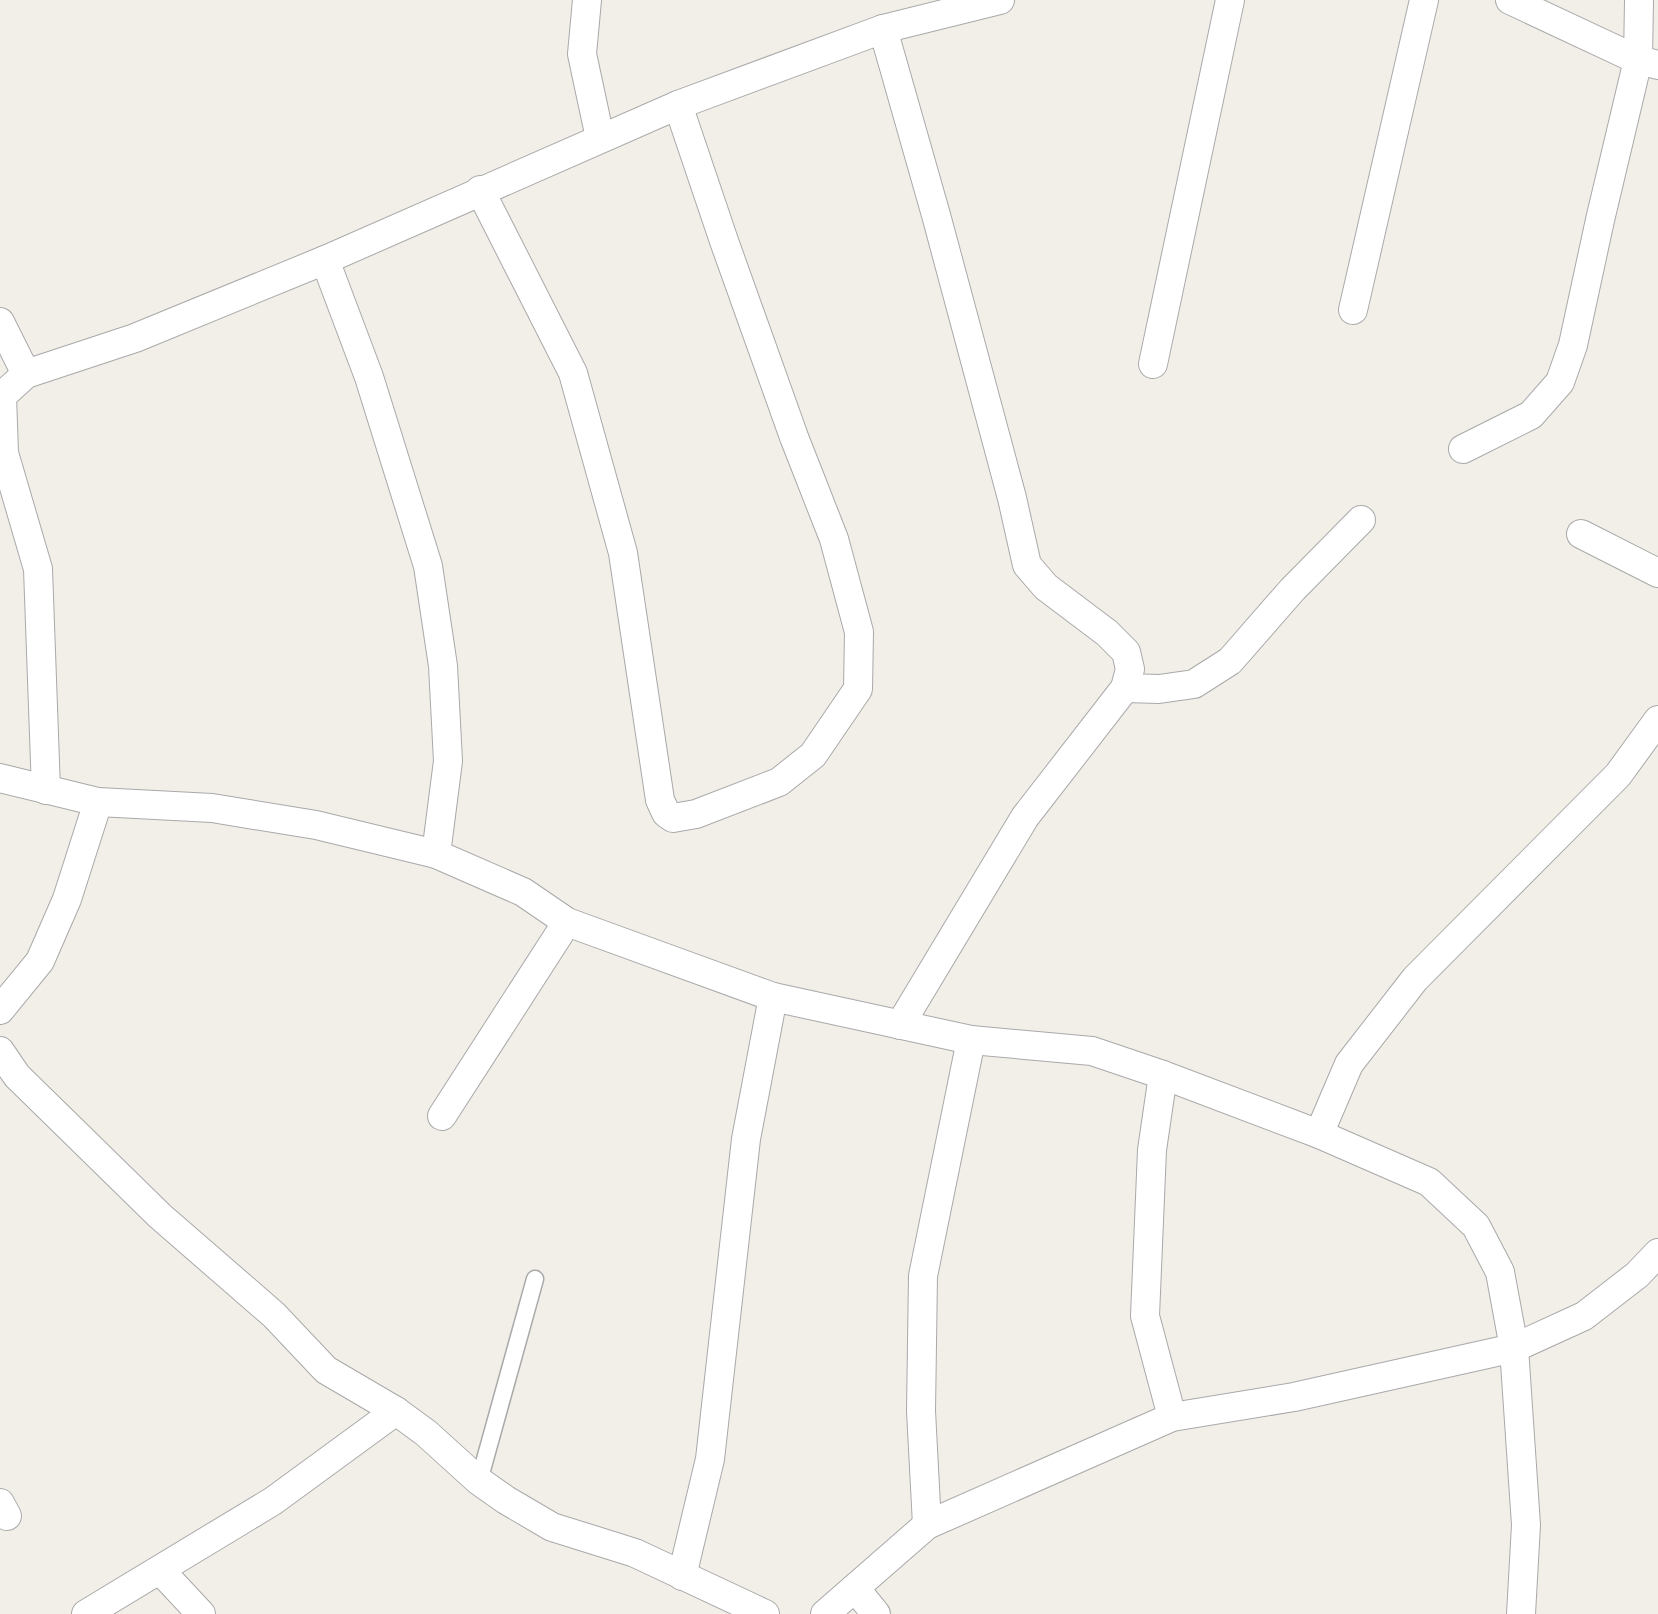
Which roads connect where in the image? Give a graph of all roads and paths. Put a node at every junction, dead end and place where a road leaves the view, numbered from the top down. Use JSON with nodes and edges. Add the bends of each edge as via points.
{"nodes":[{"id":1,"x":587,"y":0,"type":"edge"},
{"id":2,"x":1000,"y":0,"type":"edge"},
{"id":3,"x":1230,"y":0,"type":"edge"},
{"id":4,"x":1424,"y":0,"type":"edge"},
{"id":5,"x":1510,"y":0,"type":"edge"},
{"id":6,"x":1639,"y":0,"type":"edge"},
{"id":7,"x":883,"y":29,"type":"junction"},
{"id":8,"x":1648,"y":62,"type":"edge"},
{"id":9,"x":678,"y":105,"type":"junction"},
{"id":10,"x":600,"y":138,"type":"junction"},
{"id":11,"x":480,"y":190,"type":"junction"},
{"id":12,"x":325,"y":260,"type":"junction"},
{"id":13,"x":1353,"y":310,"type":"dead end"},
{"id":14,"x":0,"y":322,"type":"edge"},
{"id":15,"x":1153,"y":364,"type":"dead end"},
{"id":16,"x":26,"y":374,"type":"junction"},
{"id":17,"x":1463,"y":449,"type":"dead end"},
{"id":18,"x":1361,"y":520,"type":"dead end"},
{"id":19,"x":1581,"y":534,"type":"dead end"},
{"id":20,"x":1658,"y":573,"type":"edge"},
{"id":21,"x":1125,"y":688,"type":"junction"},
{"id":22,"x":1658,"y":720,"type":"edge"},
{"id":23,"x":0,"y":778,"type":"edge"},
{"id":24,"x":46,"y":790,"type":"junction"},
{"id":25,"x":98,"y":802,"type":"junction"},
{"id":26,"x":436,"y":854,"type":"junction"},
{"id":27,"x":568,"y":922,"type":"junction"},
{"id":28,"x":772,"y":997,"type":"junction"},
{"id":29,"x":0,"y":1010,"type":"edge"},
{"id":30,"x":900,"y":1025,"type":"junction"},
{"id":31,"x":971,"y":1040,"type":"junction"},
{"id":32,"x":0,"y":1051,"type":"edge"},
{"id":33,"x":1163,"y":1075,"type":"junction"},
{"id":34,"x":442,"y":1116,"type":"dead end"},
{"id":35,"x":1319,"y":1134,"type":"junction"},
{"id":36,"x":1658,"y":1253,"type":"edge"},
{"id":37,"x":535,"y":1279,"type":"dead end"},
{"id":38,"x":1514,"y":1348,"type":"junction"},
{"id":39,"x":396,"y":1411,"type":"junction"},
{"id":40,"x":1172,"y":1417,"type":"junction"},
{"id":41,"x":479,"y":1481,"type":"junction"},
{"id":42,"x":928,"y":1525,"type":"junction"},
{"id":43,"x":160,"y":1570,"type":"junction"},
{"id":44,"x":682,"y":1576,"type":"junction"},
{"id":45,"x":855,"y":1588,"type":"junction"},
{"id":46,"x":86,"y":1614,"type":"edge"},
{"id":47,"x":201,"y":1614,"type":"edge"},
{"id":48,"x":765,"y":1614,"type":"edge"},
{"id":49,"x":825,"y":1614,"type":"edge"},
{"id":50,"x":876,"y":1614,"type":"edge"},
{"id":51,"x":1521,"y":1614,"type":"edge"}],
"edges":[{"from":1,"to":10,"type":"street","via":[[582,54]]},
{"from":2,"to":7,"type":"street"},
{"from":3,"to":15,"type":"street"},
{"from":4,"to":13,"type":"street"},
{"from":5,"to":8,"type":"street"},
{"from":6,"to":8,"type":"street"},
{"from":7,"to":9,"type":"street"},
{"from":7,"to":21,"type":"street","via":[[1028,565],[1046,587],[1107,633],[1126,652],[1130,669]]},
{"from":8,"to":17,"type":"street","via":[[1600,220],[1573,345],[1560,382],[1531,415]]},
{"from":9,"to":10,"type":"street"},
{"from":9,"to":11,"type":"street","via":[[790,428],[834,539],[859,632],[858,689],[813,755],[779,782],[696,814],[673,818],[666,813],[660,800],[623,553],[573,373]]},
{"from":10,"to":11,"type":"street"},
{"from":11,"to":12,"type":"street"},
{"from":12,"to":16,"type":"street","via":[[135,338]]},
{"from":12,"to":26,"type":"street","via":[[369,377],[428,566],[443,666],[448,761]]},
{"from":14,"to":16,"type":"street"},
{"from":16,"to":24,"type":"street","via":[[2,396],[2,415],[4,453],[38,569]]},
{"from":18,"to":21,"type":"street","via":[[1292,590],[1230,661],[1194,684],[1159,689]]},
{"from":19,"to":20,"type":"street"},
{"from":21,"to":30,"type":"street","via":[[1025,817]]},
{"from":22,"to":35,"type":"street","via":[[1618,775],[1415,979],[1349,1064]]},
{"from":23,"to":24,"type":"street"},
{"from":24,"to":25,"type":"street"},
{"from":25,"to":26,"type":"street","via":[[212,808],[316,825]]},
{"from":25,"to":29,"type":"street","via":[[67,899],[40,961]]},
{"from":26,"to":27,"type":"street","via":[[523,892]]},
{"from":27,"to":28,"type":"street"},
{"from":27,"to":34,"type":"street"},
{"from":28,"to":30,"type":"street"},
{"from":28,"to":44,"type":"street","via":[[746,1139],[710,1459]]},
{"from":30,"to":31,"type":"street"},
{"from":31,"to":33,"type":"street","via":[[1092,1051]]},
{"from":31,"to":42,"type":"street","via":[[923,1276],[921,1411]]},
{"from":32,"to":39,"type":"street","via":[[17,1076],[160,1216],[274,1315],[326,1370]]},
{"from":33,"to":35,"type":"street"},
{"from":33,"to":40,"type":"street","via":[[1152,1150],[1145,1316]]},
{"from":35,"to":38,"type":"street","via":[[1429,1182],[1476,1226],[1500,1272]]},
{"from":36,"to":38,"type":"street","via":[[1637,1275],[1584,1316]]},
{"from":37,"to":41,"type":"lane"},
{"from":38,"to":40,"type":"street","via":[[1294,1396]]},
{"from":38,"to":51,"type":"street","via":[[1526,1525]]},
{"from":39,"to":41,"type":"street","via":[[426,1433]]},
{"from":39,"to":43,"type":"street","via":[[273,1501]]},
{"from":40,"to":42,"type":"street"},
{"from":41,"to":44,"type":"street","via":[[552,1528],[636,1553]]},
{"from":42,"to":45,"type":"street"},
{"from":43,"to":46,"type":"street"},
{"from":43,"to":47,"type":"street"},
{"from":44,"to":48,"type":"street"},
{"from":45,"to":49,"type":"street"},
{"from":45,"to":50,"type":"street"}]}
